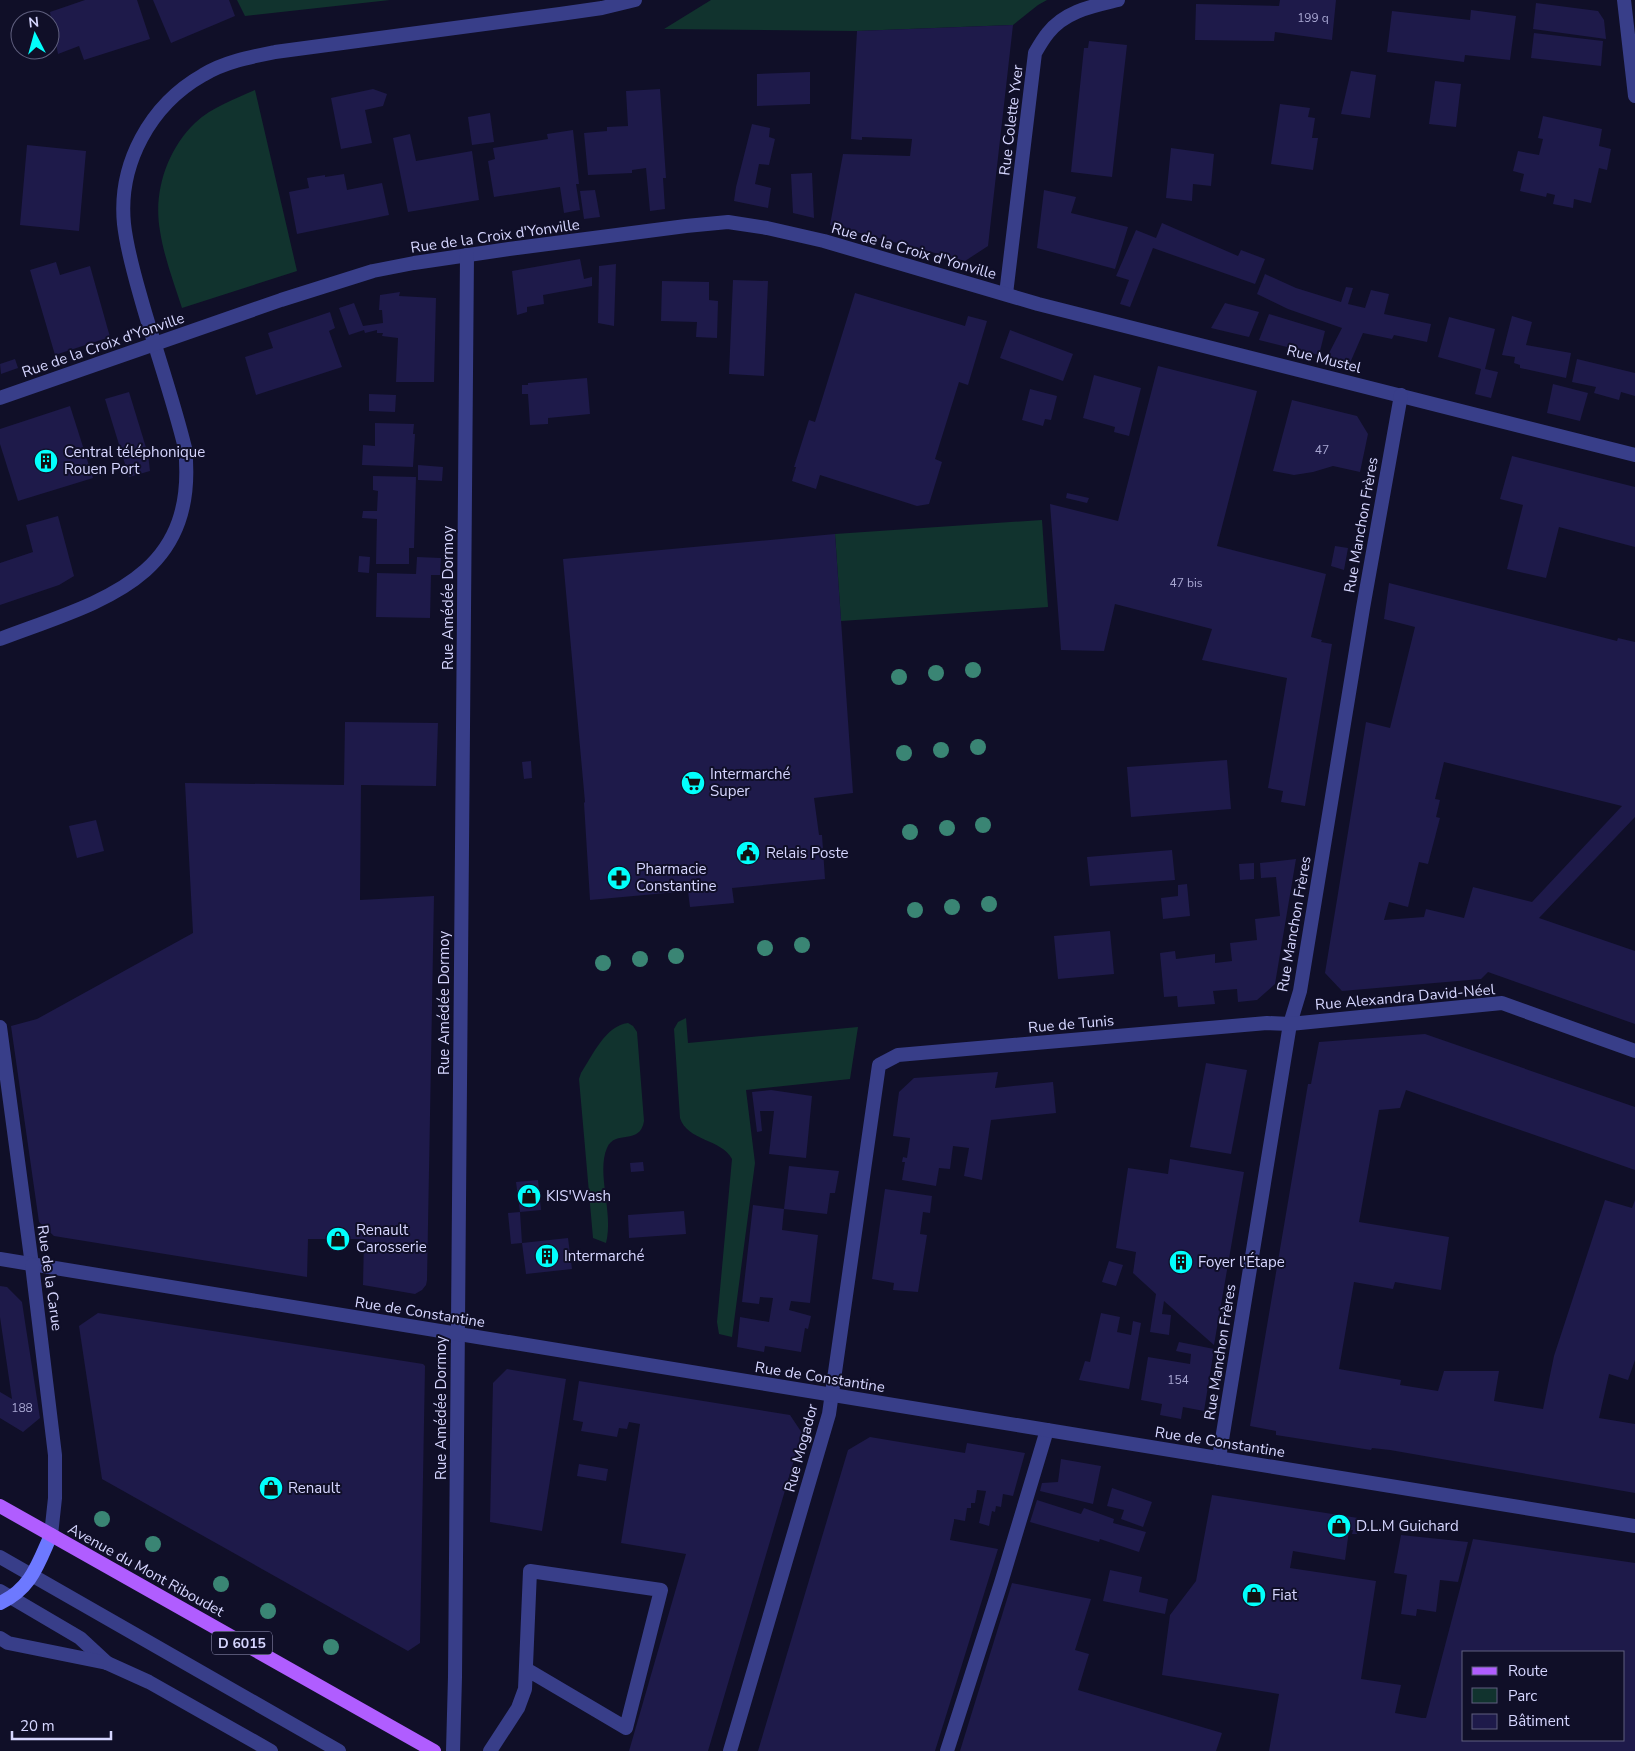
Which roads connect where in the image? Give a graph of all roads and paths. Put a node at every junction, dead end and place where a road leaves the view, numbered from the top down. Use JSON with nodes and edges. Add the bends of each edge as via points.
{"nodes":[{"id":1,"x":635,"y":0,"type":"edge"},
{"id":2,"x":1118,"y":0,"type":"edge"},
{"id":3,"x":1624,"y":0,"type":"edge"},
{"id":4,"x":1635,"y":96,"type":"edge"},
{"id":5,"x":467,"y":255,"type":"junction"},
{"id":6,"x":1006,"y":294,"type":"junction"},
{"id":7,"x":154,"y":344,"type":"junction"},
{"id":8,"x":1401,"y":395,"type":"junction"},
{"id":9,"x":0,"y":398,"type":"edge"},
{"id":10,"x":1635,"y":455,"type":"edge"},
{"id":11,"x":0,"y":639,"type":"edge"},
{"id":12,"x":1290,"y":1024,"type":"junction"},
{"id":13,"x":0,"y":1026,"type":"edge"},
{"id":14,"x":1635,"y":1051,"type":"edge"},
{"id":15,"x":875,"y":1085,"type":"joint"},
{"id":16,"x":0,"y":1259,"type":"edge"},
{"id":17,"x":32,"y":1265,"type":"junction"},
{"id":18,"x":458,"y":1334,"type":"junction"},
{"id":19,"x":831,"y":1395,"type":"junction"},
{"id":20,"x":1047,"y":1430,"type":"junction"},
{"id":21,"x":1220,"y":1458,"type":"junction"},
{"id":22,"x":0,"y":1506,"type":"edge"},
{"id":23,"x":1635,"y":1526,"type":"edge"},
{"id":24,"x":51,"y":1535,"type":"junction"},
{"id":25,"x":0,"y":1557,"type":"edge"},
{"id":26,"x":33,"y":1576,"type":"junction"},
{"id":27,"x":4,"y":1597,"type":"edge"},
{"id":28,"x":0,"y":1638,"type":"edge"},
{"id":29,"x":107,"y":1663,"type":"junction"},
{"id":30,"x":526,"y":1669,"type":"junction"},
{"id":31,"x":271,"y":1751,"type":"edge"},
{"id":32,"x":339,"y":1751,"type":"edge"},
{"id":33,"x":434,"y":1751,"type":"edge"},
{"id":34,"x":453,"y":1751,"type":"edge"},
{"id":35,"x":490,"y":1751,"type":"edge"},
{"id":36,"x":730,"y":1751,"type":"edge"},
{"id":37,"x":947,"y":1751,"type":"edge"}],
"edges":[{"from":1,"to":7,"type":"street","via":[[602,8],[275,52],[235,61],[204,74],[182,89],[158,112],[144,132],[133,156],[123,204],[128,248]]},
{"from":2,"to":6,"type":"street","name":"Rue Colette Yver","via":[[1084,8],[1064,18],[1048,32],[1035,53]]},
{"from":3,"to":4,"type":"street"},
{"from":5,"to":6,"type":"street","name":"Rue de la Croix d'Yonville","via":[[728,222],[824,241]]},
{"from":5,"to":7,"type":"street","name":"Rue de la Croix d'Yonville","via":[[373,271],[290,296]]},
{"from":5,"to":18,"type":"street","name":"Rue Amédée Dormoy"},
{"from":6,"to":8,"type":"street","name":"Rue Mustel"},
{"from":7,"to":9,"type":"street","name":"Rue de la Croix d'Yonville"},
{"from":7,"to":11,"type":"street","via":[[182,435],[187,468],[186,493],[175,531],[154,563],[139,577],[105,598]]},
{"from":8,"to":10,"type":"street","name":"Rue Mustel"},
{"from":8,"to":12,"type":"street","name":"Rue Manchon Frères","via":[[1300,990]]},
{"from":12,"to":14,"type":"street","name":"Rue Alexandra David-Néel","via":[[1502,1003]]},
{"from":12,"to":15,"type":"street","name":"Rue de Tunis","via":[[1266,1023],[898,1055],[879,1064]]},
{"from":12,"to":21,"type":"street","name":"Rue Manchon Frères"},
{"from":13,"to":17,"type":"street","name":"Rue de la Carue"},
{"from":15,"to":19,"type":"street","name":"Rue Mogador"},
{"from":16,"to":17,"type":"street","name":"Rue de Constantine"},
{"from":17,"to":18,"type":"street","name":"Rue de Constantine"},
{"from":17,"to":24,"type":"street","name":"Rue de la Carue","via":[[55,1454]]},
{"from":18,"to":19,"type":"street","name":"Rue de Constantine"},
{"from":18,"to":34,"type":"street","name":"Rue Amédée Dormoy"},
{"from":19,"to":20,"type":"street","name":"Rue de Constantine"},
{"from":19,"to":36,"type":"street","name":"Rue Mogador","via":[[825,1430]]},
{"from":20,"to":21,"type":"street","name":"Rue de Constantine"},
{"from":20,"to":37,"type":"street"},
{"from":21,"to":23,"type":"street","name":"Rue de Constantine"},
{"from":22,"to":24,"type":"main road","name":"Avenue du Mont Riboudet","number":"D 6015"},
{"from":24,"to":26,"type":"main road","name":"Avenue du Mont Riboudet"},
{"from":24,"to":33,"type":"main road","name":"Avenue du Mont Riboudet","number":"D 6015"},
{"from":25,"to":26,"type":"street"},
{"from":26,"to":27,"type":"main road","name":"Avenue du Mont Riboudet"},
{"from":26,"to":32,"type":"street"},
{"from":27,"to":29,"type":"street","via":[[80,1638]]},
{"from":28,"to":29,"type":"street","via":[[8,1643]]},
{"from":29,"to":31,"type":"street","via":[[149,1682]]},
{"from":30,"to":30,"type":"street","via":[[530,1571],[661,1590],[626,1728]]},
{"from":30,"to":35,"type":"street","via":[[525,1689],[518,1708]]}]}
